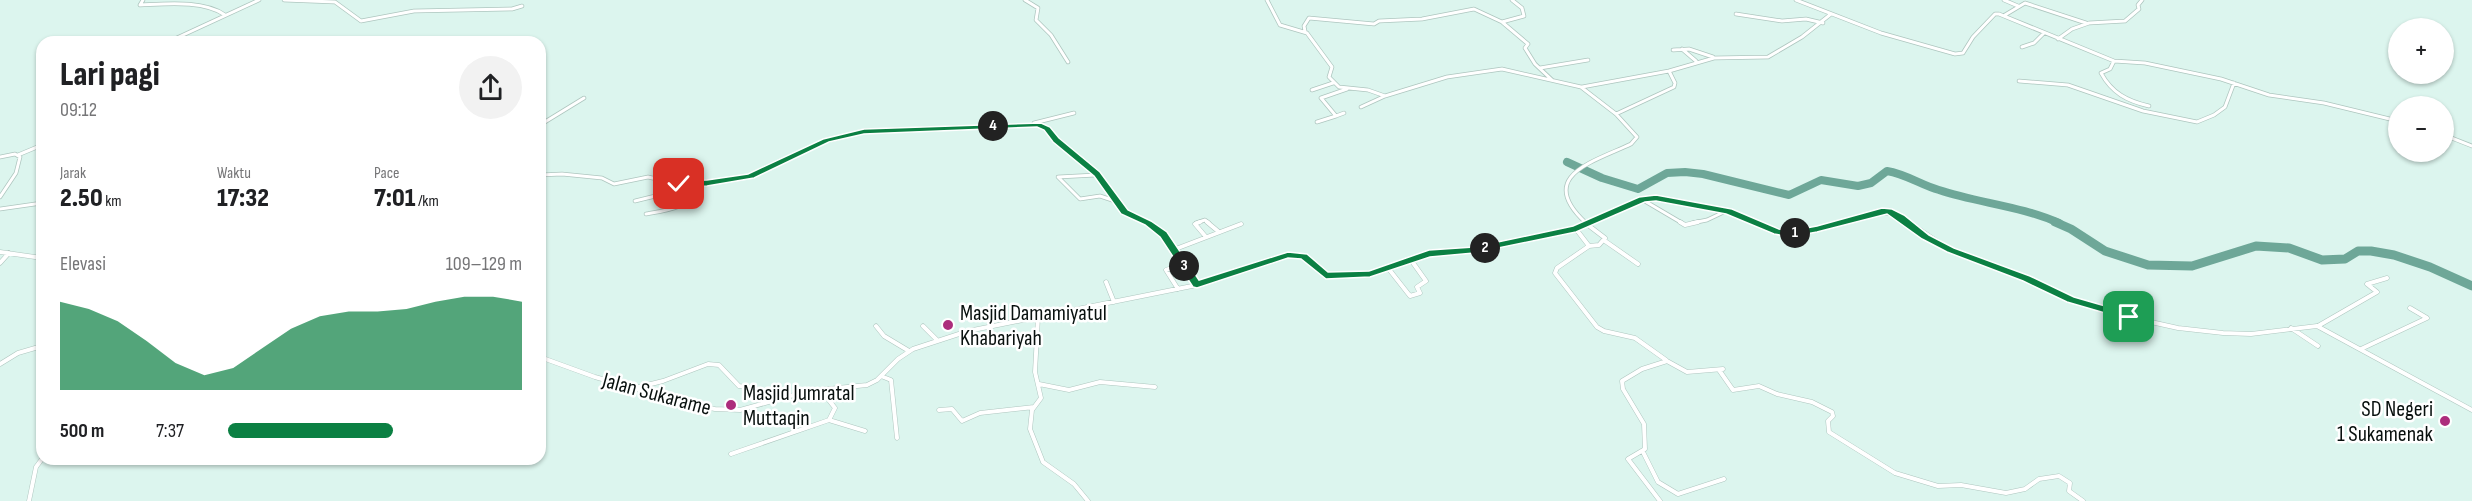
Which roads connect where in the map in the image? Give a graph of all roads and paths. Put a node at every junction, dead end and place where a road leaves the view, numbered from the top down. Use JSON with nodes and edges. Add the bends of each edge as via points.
{"nodes":[{"id":1,"x":143,"y":0,"type":"edge"},
{"id":2,"x":259,"y":0,"type":"edge"},
{"id":3,"x":284,"y":0,"type":"edge"},
{"id":4,"x":1025,"y":0,"type":"edge"},
{"id":5,"x":1267,"y":0,"type":"edge"},
{"id":6,"x":1512,"y":0,"type":"edge"},
{"id":7,"x":1796,"y":0,"type":"edge"},
{"id":8,"x":2004,"y":0,"type":"edge"},
{"id":9,"x":2142,"y":0,"type":"edge"},
{"id":10,"x":522,"y":6,"type":"dead end"},
{"id":11,"x":2018,"y":6,"type":"junction"},
{"id":12,"x":1736,"y":14,"type":"dead end"},
{"id":13,"x":1831,"y":14,"type":"junction"},
{"id":14,"x":225,"y":15,"type":"junction"},
{"id":15,"x":2004,"y":16,"type":"junction"},
{"id":16,"x":1502,"y":22,"type":"junction"},
{"id":17,"x":1823,"y":23,"type":"junction"},
{"id":18,"x":2088,"y":24,"type":"junction"},
{"id":19,"x":1304,"y":32,"type":"junction"},
{"id":20,"x":2044,"y":33,"type":"junction"},
{"id":21,"x":181,"y":36,"type":"edge"},
{"id":22,"x":2058,"y":39,"type":"junction"},
{"id":23,"x":2022,"y":47,"type":"dead end"},
{"id":24,"x":1682,"y":49,"type":"junction"},
{"id":25,"x":1673,"y":50,"type":"dead end"},
{"id":26,"x":1714,"y":58,"type":"junction"},
{"id":27,"x":1588,"y":60,"type":"dead end"},
{"id":28,"x":2114,"y":61,"type":"junction"},
{"id":29,"x":1068,"y":62,"type":"dead end"},
{"id":30,"x":1696,"y":62,"type":"junction"},
{"id":31,"x":1539,"y":68,"type":"junction"},
{"id":32,"x":1669,"y":71,"type":"junction"},
{"id":33,"x":1552,"y":81,"type":"junction"},
{"id":34,"x":2019,"y":81,"type":"dead end"},
{"id":35,"x":1333,"y":83,"type":"junction"},
{"id":36,"x":2234,"y":83,"type":"junction"},
{"id":37,"x":1581,"y":87,"type":"junction"},
{"id":38,"x":1347,"y":89,"type":"junction"},
{"id":39,"x":1312,"y":90,"type":"dead end"},
{"id":40,"x":1385,"y":96,"type":"junction"},
{"id":41,"x":584,"y":98,"type":"dead end"},
{"id":42,"x":2149,"y":106,"type":"dead end"},
{"id":43,"x":1361,"y":107,"type":"dead end"},
{"id":44,"x":1074,"y":113,"type":"dead end"},
{"id":45,"x":1344,"y":113,"type":"dead end"},
{"id":46,"x":1616,"y":114,"type":"junction"},
{"id":47,"x":1336,"y":116,"type":"junction"},
{"id":48,"x":2388,"y":119,"type":"edge"},
{"id":49,"x":546,"y":121,"type":"edge"},
{"id":50,"x":1317,"y":122,"type":"dead end"},
{"id":51,"x":1030,"y":124,"type":"junction"},
{"id":52,"x":2454,"y":139,"type":"edge"},
{"id":53,"x":2472,"y":146,"type":"edge"},
{"id":54,"x":36,"y":147,"type":"edge"},
{"id":55,"x":18,"y":154,"type":"junction"},
{"id":56,"x":0,"y":157,"type":"edge"},
{"id":57,"x":661,"y":161,"type":"dead end"},
{"id":58,"x":1587,"y":166,"type":"joint"},
{"id":59,"x":1578,"y":170,"type":"joint"},
{"id":60,"x":546,"y":174,"type":"edge"},
{"id":61,"x":1097,"y":175,"type":"junction"},
{"id":62,"x":660,"y":179,"type":"junction"},
{"id":63,"x":699,"y":183,"type":"junction"},
{"id":64,"x":691,"y":184,"type":"junction"},
{"id":65,"x":0,"y":197,"type":"edge"},
{"id":66,"x":1643,"y":200,"type":"junction"},
{"id":67,"x":635,"y":201,"type":"dead end"},
{"id":68,"x":1115,"y":201,"type":"junction"},
{"id":69,"x":36,"y":203,"type":"edge"},
{"id":70,"x":0,"y":209,"type":"edge"},
{"id":71,"x":1726,"y":211,"type":"junction"},
{"id":72,"x":646,"y":214,"type":"dead end"},
{"id":73,"x":1241,"y":224,"type":"dead end"},
{"id":74,"x":1588,"y":224,"type":"junction"},
{"id":75,"x":1576,"y":229,"type":"junction"},
{"id":76,"x":1219,"y":232,"type":"junction"},
{"id":77,"x":1206,"y":237,"type":"junction"},
{"id":78,"x":1605,"y":241,"type":"junction"},
{"id":79,"x":1589,"y":246,"type":"junction"},
{"id":80,"x":1173,"y":250,"type":"junction"},
{"id":81,"x":0,"y":252,"type":"edge"},
{"id":82,"x":9,"y":253,"type":"junction"},
{"id":83,"x":36,"y":257,"type":"edge"},
{"id":84,"x":1411,"y":260,"type":"junction"},
{"id":85,"x":0,"y":263,"type":"edge"},
{"id":86,"x":1183,"y":264,"type":"junction"},
{"id":87,"x":1638,"y":264,"type":"dead end"},
{"id":88,"x":1388,"y":268,"type":"junction"},
{"id":89,"x":2387,"y":278,"type":"dead end"},
{"id":90,"x":1106,"y":282,"type":"dead end"},
{"id":91,"x":1197,"y":284,"type":"junction"},
{"id":92,"x":1178,"y":289,"type":"junction"},
{"id":93,"x":1114,"y":303,"type":"junction"},
{"id":94,"x":2410,"y":308,"type":"dead end"},
{"id":95,"x":1038,"y":317,"type":"junction"},
{"id":96,"x":876,"y":326,"type":"dead end"},
{"id":97,"x":924,"y":326,"type":"dead end"},
{"id":98,"x":2317,"y":326,"type":"junction"},
{"id":99,"x":2291,"y":328,"type":"junction"},
{"id":100,"x":937,"y":340,"type":"junction"},
{"id":101,"x":2318,"y":346,"type":"dead end"},
{"id":102,"x":36,"y":348,"type":"edge"},
{"id":103,"x":2360,"y":349,"type":"junction"},
{"id":104,"x":909,"y":351,"type":"junction"},
{"id":105,"x":546,"y":359,"type":"edge"},
{"id":106,"x":1667,"y":361,"type":"junction"},
{"id":107,"x":0,"y":364,"type":"edge"},
{"id":108,"x":881,"y":376,"type":"junction"},
{"id":109,"x":1039,"y":384,"type":"junction"},
{"id":110,"x":628,"y":387,"type":"junction"},
{"id":111,"x":1155,"y":387,"type":"dead end"},
{"id":112,"x":820,"y":390,"type":"junction"},
{"id":113,"x":772,"y":402,"type":"junction"},
{"id":114,"x":1035,"y":407,"type":"junction"},
{"id":115,"x":939,"y":410,"type":"dead end"},
{"id":116,"x":2472,"y":411,"type":"edge"},
{"id":117,"x":830,"y":420,"type":"junction"},
{"id":118,"x":865,"y":431,"type":"dead end"},
{"id":119,"x":897,"y":438,"type":"dead end"},
{"id":120,"x":1643,"y":452,"type":"junction"},
{"id":121,"x":731,"y":454,"type":"dead end"},
{"id":122,"x":38,"y":465,"type":"edge"},
{"id":123,"x":1724,"y":479,"type":"dead end"},
{"id":124,"x":29,"y":501,"type":"edge"},
{"id":125,"x":1088,"y":501,"type":"edge"},
{"id":126,"x":1660,"y":501,"type":"edge"},
{"id":127,"x":2083,"y":501,"type":"edge"}],
"edges":[{"from":1,"to":14,"type":"street","via":[[140,5],[196,3]]},
{"from":2,"to":14,"type":"street"},
{"from":3,"to":10,"type":"street","via":[[297,4],[338,2],[361,21],[414,11]]},
{"from":4,"to":29,"type":"street","via":[[1038,8],[1036,20],[1052,35]]},
{"from":5,"to":19,"type":"street","via":[[1280,25]]},
{"from":6,"to":16,"type":"street","via":[[1522,8],[1524,16]]},
{"from":7,"to":13,"type":"street"},
{"from":8,"to":11,"type":"street"},
{"from":9,"to":18,"type":"street","via":[[2139,9],[2125,21],[2112,19]]},
{"from":11,"to":15,"type":"street"},
{"from":11,"to":18,"type":"street","via":[[2029,4]]},
{"from":12,"to":17,"type":"street"},
{"from":13,"to":15,"type":"street","via":[[1881,33],[1960,54],[1991,16]]},
{"from":13,"to":17,"type":"street"},
{"from":14,"to":21,"type":"street"},
{"from":15,"to":20,"type":"street"},
{"from":16,"to":19,"type":"street","via":[[1472,9],[1374,24],[1309,18]]},
{"from":16,"to":31,"type":"street","via":[[1528,44],[1525,48]]},
{"from":17,"to":26,"type":"street","via":[[1768,57]]},
{"from":18,"to":22,"type":"street","via":[[2064,32]]},
{"from":19,"to":35,"type":"street","via":[[1332,67],[1329,77]]},
{"from":20,"to":22,"type":"street"},
{"from":20,"to":23,"type":"street","via":[[2034,43]]},
{"from":22,"to":28,"type":"street"},
{"from":24,"to":25,"type":"street"},
{"from":24,"to":26,"type":"street"},
{"from":24,"to":30,"type":"street"},
{"from":26,"to":30,"type":"street"},
{"from":27,"to":31,"type":"street"},
{"from":28,"to":36,"type":"street","via":[[2145,63]]},
{"from":28,"to":42,"type":"street","via":[[2101,72],[2108,86],[2128,101]]},
{"from":30,"to":32,"type":"street"},
{"from":31,"to":33,"type":"street"},
{"from":32,"to":37,"type":"street"},
{"from":32,"to":46,"type":"street","via":[[1674,87]]},
{"from":33,"to":37,"type":"street"},
{"from":33,"to":40,"type":"street","via":[[1492,68]]},
{"from":34,"to":36,"type":"street","via":[[2068,85],[2143,111],[2197,122],[2225,107]]},
{"from":35,"to":38,"type":"street"},
{"from":35,"to":39,"type":"street"},
{"from":36,"to":48,"type":"street"},
{"from":37,"to":46,"type":"street"},
{"from":38,"to":40,"type":"street"},
{"from":38,"to":47,"type":"street","via":[[1321,99]]},
{"from":40,"to":43,"type":"street"},
{"from":41,"to":49,"type":"street"},
{"from":44,"to":51,"type":"street"},
{"from":45,"to":47,"type":"street"},
{"from":46,"to":58,"type":"street","via":[[1637,140]]},
{"from":47,"to":50,"type":"street"},
{"from":51,"to":61,"type":"street","via":[[1047,128]]},
{"from":51,"to":63,"type":"street","via":[[864,131],[826,141],[751,176]]},
{"from":52,"to":53,"type":"street"},
{"from":54,"to":55,"type":"street"},
{"from":55,"to":56,"type":"street"},
{"from":55,"to":65,"type":"street","via":[[20,163]]},
{"from":57,"to":62,"type":"street"},
{"from":58,"to":59,"type":"street"},
{"from":59,"to":74,"type":"street","via":[[1568,178],[1565,189],[1568,202]]},
{"from":60,"to":62,"type":"street","via":[[602,178],[614,184],[648,177]]},
{"from":61,"to":68,"type":"street"},
{"from":61,"to":68,"type":"street","via":[[1058,177],[1080,199],[1100,196]]},
{"from":62,"to":64,"type":"street"},
{"from":63,"to":64,"type":"street"},
{"from":63,"to":72,"type":"street","via":[[697,195],[686,205]]},
{"from":64,"to":67,"type":"street"},
{"from":66,"to":71,"type":"street","name":"Jalan Sukarame","via":[[1656,198]]},
{"from":66,"to":71,"type":"street","via":[[1685,225]]},
{"from":66,"to":74,"type":"street","name":"Jalan Sukarame"},
{"from":68,"to":80,"type":"street","via":[[1130,216],[1156,228]]},
{"from":69,"to":70,"type":"street"},
{"from":71,"to":99,"type":"street","name":"Jalan Sukarame","via":[[1790,234],[1889,211],[1950,250],[2026,278],[2071,300],[2172,325],[2232,333]]},
{"from":73,"to":76,"type":"street"},
{"from":74,"to":75,"type":"street","name":"Jalan Sukarame"},
{"from":74,"to":78,"type":"street"},
{"from":75,"to":79,"type":"street"},
{"from":75,"to":84,"type":"street","name":"Jalan Sukarame"},
{"from":76,"to":77,"type":"street"},
{"from":76,"to":77,"type":"street","via":[[1202,220],[1194,225]]},
{"from":77,"to":80,"type":"street"},
{"from":78,"to":79,"type":"street"},
{"from":78,"to":87,"type":"street"},
{"from":79,"to":106,"type":"street","via":[[1557,268],[1556,273],[1597,327],[1635,338]]},
{"from":80,"to":86,"type":"street"},
{"from":81,"to":82,"type":"street"},
{"from":82,"to":83,"type":"street"},
{"from":82,"to":85,"type":"street"},
{"from":84,"to":88,"type":"street","name":"Jalan Sukarame"},
{"from":84,"to":88,"type":"street","via":[[1426,281],[1417,287],[1420,293],[1410,296]]},
{"from":86,"to":91,"type":"street"},
{"from":86,"to":92,"type":"street","via":[[1166,270]]},
{"from":88,"to":91,"type":"street","name":"Jalan Sukarame","via":[[1370,274],[1332,277],[1322,274],[1304,256],[1288,255]]},
{"from":89,"to":98,"type":"street","via":[[2367,284],[2377,292]]},
{"from":90,"to":93,"type":"street"},
{"from":91,"to":92,"type":"street","name":"Jalan Sukarame"},
{"from":92,"to":93,"type":"street","name":"Jalan Sukarame"},
{"from":93,"to":95,"type":"street","name":"Jalan Sukarame"},
{"from":94,"to":103,"type":"street","via":[[2427,318]]},
{"from":95,"to":100,"type":"street","name":"Jalan Sukarame"},
{"from":95,"to":109,"type":"street","via":[[1035,372]]},
{"from":96,"to":104,"type":"street","via":[[884,336]]},
{"from":97,"to":100,"type":"street"},
{"from":98,"to":99,"type":"street","name":"Jalan Sukarame"},
{"from":98,"to":103,"type":"street"},
{"from":99,"to":101,"type":"street"},
{"from":100,"to":104,"type":"street","name":"Jalan Sukarame"},
{"from":102,"to":107,"type":"street"},
{"from":103,"to":116,"type":"street"},
{"from":104,"to":108,"type":"street","name":"Jalan Sukarame"},
{"from":105,"to":110,"type":"street","name":"Jalan Sukarame"},
{"from":106,"to":120,"type":"street","via":[[1622,381],[1644,424]]},
{"from":106,"to":127,"type":"street","via":[[1687,372],[1721,370],[1731,388],[1759,386],[1812,402],[1833,413],[1827,430],[1836,438],[1894,472],[1924,483],[2006,493],[2025,489],[2039,479],[2059,476],[2070,484],[2069,491]]},
{"from":108,"to":112,"type":"street","name":"Jalan Sukarame","via":[[860,387]]},
{"from":108,"to":119,"type":"street","via":[[891,380]]},
{"from":109,"to":111,"type":"street","via":[[1069,390],[1100,382]]},
{"from":109,"to":114,"type":"street","via":[[1041,398]]},
{"from":110,"to":113,"type":"street","name":"Jalan Sukarame","via":[[721,410]]},
{"from":110,"to":113,"type":"street","via":[[663,381],[708,364],[719,365],[739,386],[754,388]]},
{"from":112,"to":113,"type":"street","name":"Jalan Sukarame"},
{"from":112,"to":117,"type":"street","via":[[835,408]]},
{"from":114,"to":115,"type":"street","via":[[980,413],[962,421],[952,409]]},
{"from":114,"to":125,"type":"street","via":[[1030,429],[1043,462],[1074,484]]},
{"from":117,"to":118,"type":"street"},
{"from":117,"to":121,"type":"street"},
{"from":120,"to":123,"type":"street","via":[[1658,482],[1673,493],[1682,494]]},
{"from":120,"to":126,"type":"street","via":[[1628,459]]},
{"from":122,"to":124,"type":"street"}]}
